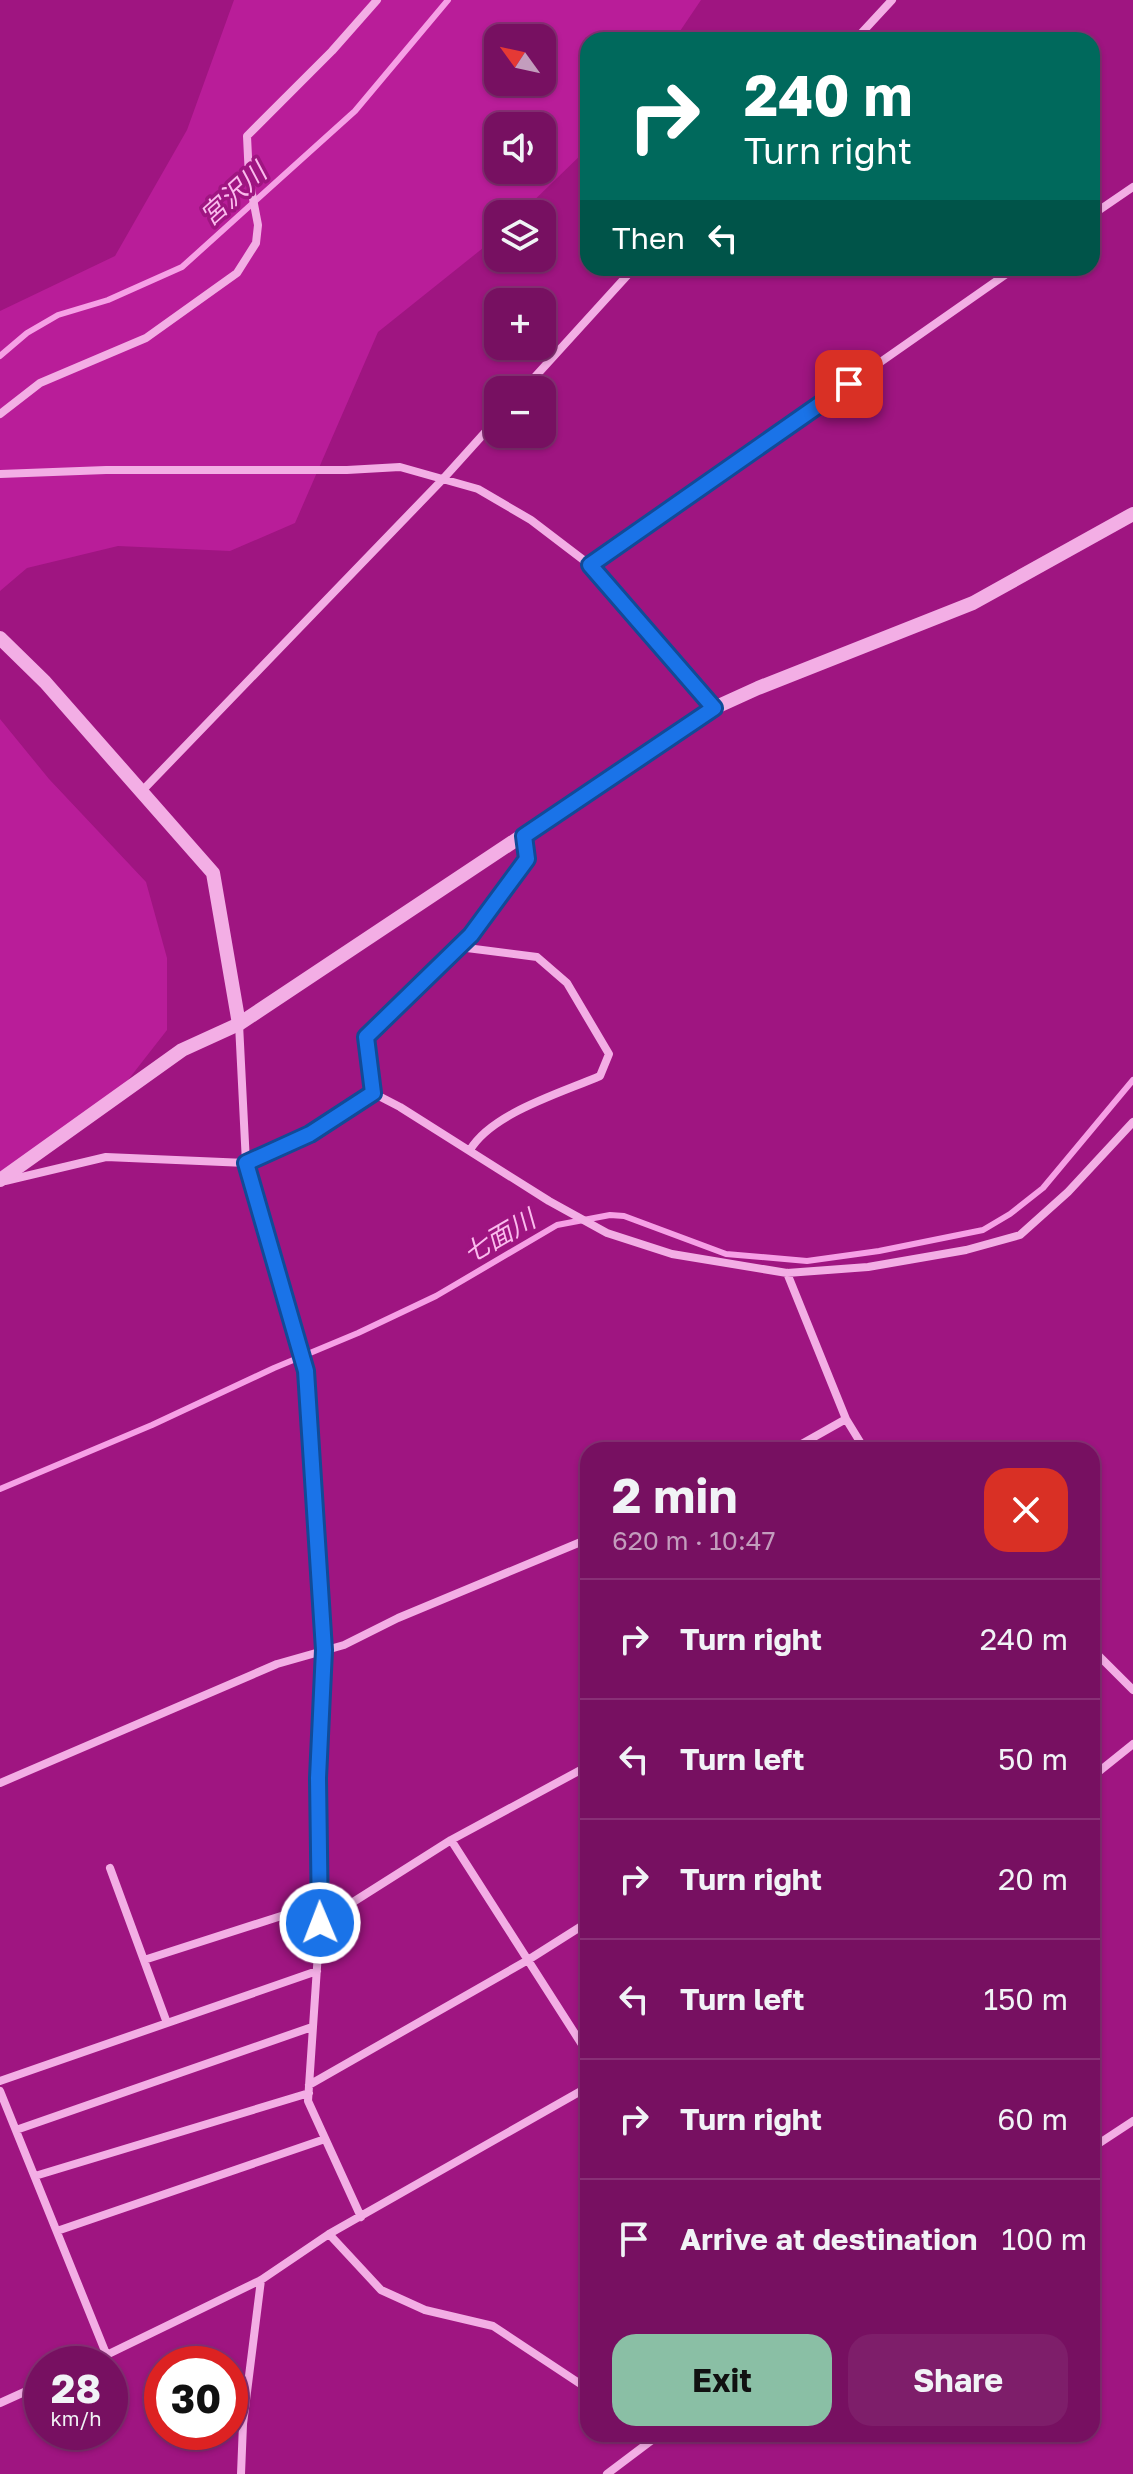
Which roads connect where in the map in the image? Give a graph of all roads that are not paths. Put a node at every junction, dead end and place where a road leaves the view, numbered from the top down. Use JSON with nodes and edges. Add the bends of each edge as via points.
{"nodes":[{"id":1,"x":377,"y":0,"type":"edge"},
{"id":2,"x":892,"y":0,"type":"edge"},
{"id":3,"x":862,"y":32,"type":"edge"},
{"id":4,"x":1133,"y":187,"type":"edge"},
{"id":5,"x":1100,"y":210,"type":"edge"},
{"id":6,"x":627,"y":276,"type":"edge"},
{"id":7,"x":1004,"y":276,"type":"edge"},
{"id":8,"x":536,"y":376,"type":"edge"},
{"id":9,"x":0,"y":414,"type":"edge"},
{"id":10,"x":484,"y":434,"type":"edge"},
{"id":11,"x":0,"y":474,"type":"edge"},
{"id":12,"x":443,"y":479,"type":"junction"},
{"id":13,"x":1133,"y":514,"type":"edge"},
{"id":14,"x":590,"y":565,"type":"junction"},
{"id":15,"x":0,"y":638,"type":"edge"},
{"id":16,"x":714,"y":708,"type":"junction"},
{"id":17,"x":141,"y":792,"type":"junction"},
{"id":18,"x":524,"y":836,"type":"junction"},
{"id":19,"x":459,"y":947,"type":"junction"},
{"id":20,"x":239,"y":1024,"type":"junction"},
{"id":21,"x":373,"y":1093,"type":"junction"},
{"id":22,"x":1133,"y":1122,"type":"edge"},
{"id":23,"x":470,"y":1150,"type":"junction"},
{"id":24,"x":246,"y":1163,"type":"junction"},
{"id":25,"x":0,"y":1181,"type":"edge"},
{"id":26,"x":787,"y":1273,"type":"junction"},
{"id":27,"x":846,"y":1419,"type":"junction"},
{"id":28,"x":805,"y":1442,"type":"edge"},
{"id":29,"x":860,"y":1442,"type":"edge"},
{"id":30,"x":580,"y":1542,"type":"edge"},
{"id":31,"x":324,"y":1650,"type":"junction"},
{"id":32,"x":1100,"y":1657,"type":"edge"},
{"id":33,"x":1133,"y":1690,"type":"edge"},
{"id":34,"x":1133,"y":1744,"type":"edge"},
{"id":35,"x":580,"y":1770,"type":"edge"},
{"id":36,"x":1100,"y":1771,"type":"edge"},
{"id":37,"x":0,"y":1783,"type":"edge"},
{"id":38,"x":451,"y":1840,"type":"junction"},
{"id":39,"x":110,"y":1868,"type":"dead end"},
{"id":40,"x":320,"y":1923,"type":"junction"},
{"id":41,"x":580,"y":1927,"type":"edge"},
{"id":42,"x":144,"y":1960,"type":"junction"},
{"id":43,"x":528,"y":1960,"type":"junction"},
{"id":44,"x":317,"y":1971,"type":"junction"},
{"id":45,"x":167,"y":2023,"type":"junction"},
{"id":46,"x":312,"y":2027,"type":"junction"},
{"id":47,"x":580,"y":2041,"type":"edge"},
{"id":48,"x":0,"y":2081,"type":"edge"},
{"id":49,"x":309,"y":2089,"type":"junction"},
{"id":50,"x":0,"y":2091,"type":"edge"},
{"id":51,"x":580,"y":2092,"type":"edge"},
{"id":52,"x":1133,"y":2121,"type":"edge"},
{"id":53,"x":16,"y":2130,"type":"junction"},
{"id":54,"x":325,"y":2139,"type":"junction"},
{"id":55,"x":1100,"y":2143,"type":"edge"},
{"id":56,"x":35,"y":2176,"type":"junction"},
{"id":57,"x":361,"y":2217,"type":"junction"},
{"id":58,"x":57,"y":2231,"type":"junction"},
{"id":59,"x":329,"y":2234,"type":"junction"},
{"id":60,"x":261,"y":2280,"type":"junction"},
{"id":61,"x":103,"y":2346,"type":"edge"},
{"id":62,"x":127,"y":2346,"type":"edge"},
{"id":63,"x":580,"y":2384,"type":"edge"},
{"id":64,"x":24,"y":2392,"type":"edge"},
{"id":65,"x":0,"y":2403,"type":"edge"},
{"id":66,"x":649,"y":2442,"type":"edge"},
{"id":67,"x":241,"y":2474,"type":"edge"},
{"id":68,"x":607,"y":2474,"type":"edge"}],
"edges":[{"from":1,"to":9,"type":"street","via":[[247,136],[258,225],[256,243],[237,273],[146,338],[40,383]]},
{"from":2,"to":3,"type":"street"},
{"from":4,"to":5,"type":"street"},
{"from":6,"to":8,"type":"street"},
{"from":7,"to":14,"type":"street"},
{"from":10,"to":12,"type":"street"},
{"from":11,"to":12,"type":"street","via":[[400,467]]},
{"from":12,"to":14,"type":"street","via":[[478,489],[518,512]]},
{"from":12,"to":17,"type":"street"},
{"from":13,"to":16,"type":"street","via":[[973,603]]},
{"from":14,"to":16,"type":"street"},
{"from":15,"to":17,"type":"street"},
{"from":16,"to":18,"type":"street"},
{"from":17,"to":20,"type":"street","via":[[213,873]]},
{"from":18,"to":19,"type":"street","via":[[527,859]]},
{"from":18,"to":20,"type":"street"},
{"from":19,"to":21,"type":"street","via":[[366,1037]]},
{"from":19,"to":23,"type":"street","via":[[537,957],[567,983],[609,1054],[600,1076],[518,1112],[478,1137]]},
{"from":20,"to":24,"type":"street"},
{"from":20,"to":25,"type":"street","via":[[182,1050]]},
{"from":21,"to":23,"type":"street"},
{"from":21,"to":24,"type":"street","via":[[310,1134]]},
{"from":22,"to":26,"type":"street","via":[[1020,1235],[868,1267]]},
{"from":23,"to":26,"type":"street","via":[[599,1230],[672,1254]]},
{"from":24,"to":25,"type":"street","via":[[106,1157]]},
{"from":24,"to":31,"type":"street","via":[[306,1371]]},
{"from":26,"to":27,"type":"street"},
{"from":27,"to":28,"type":"street"},
{"from":27,"to":29,"type":"street"},
{"from":30,"to":31,"type":"street"},
{"from":31,"to":37,"type":"street","via":[[277,1664]]},
{"from":31,"to":40,"type":"street","via":[[318,1778]]},
{"from":32,"to":33,"type":"street"},
{"from":34,"to":36,"type":"street"},
{"from":35,"to":38,"type":"street"},
{"from":38,"to":40,"type":"street"},
{"from":38,"to":43,"type":"street"},
{"from":39,"to":42,"type":"street"},
{"from":40,"to":42,"type":"street","via":[[303,1909]]},
{"from":40,"to":44,"type":"street"},
{"from":41,"to":43,"type":"street"},
{"from":42,"to":45,"type":"street"},
{"from":43,"to":47,"type":"street"},
{"from":43,"to":49,"type":"street"},
{"from":44,"to":45,"type":"street"},
{"from":44,"to":46,"type":"street"},
{"from":45,"to":48,"type":"street"},
{"from":46,"to":49,"type":"street"},
{"from":46,"to":53,"type":"street"},
{"from":49,"to":54,"type":"street","via":[[308,2101]]},
{"from":49,"to":56,"type":"street"},
{"from":50,"to":53,"type":"street"},
{"from":51,"to":57,"type":"street"},
{"from":52,"to":55,"type":"street"},
{"from":53,"to":56,"type":"street"},
{"from":54,"to":57,"type":"street"},
{"from":54,"to":58,"type":"street"},
{"from":56,"to":58,"type":"street"},
{"from":57,"to":59,"type":"street"},
{"from":58,"to":61,"type":"street"},
{"from":59,"to":60,"type":"street"},
{"from":59,"to":63,"type":"street","via":[[381,2290],[425,2310],[493,2326]]},
{"from":60,"to":62,"type":"street"},
{"from":60,"to":67,"type":"street"},
{"from":64,"to":65,"type":"street"},
{"from":66,"to":68,"type":"street"}]}
